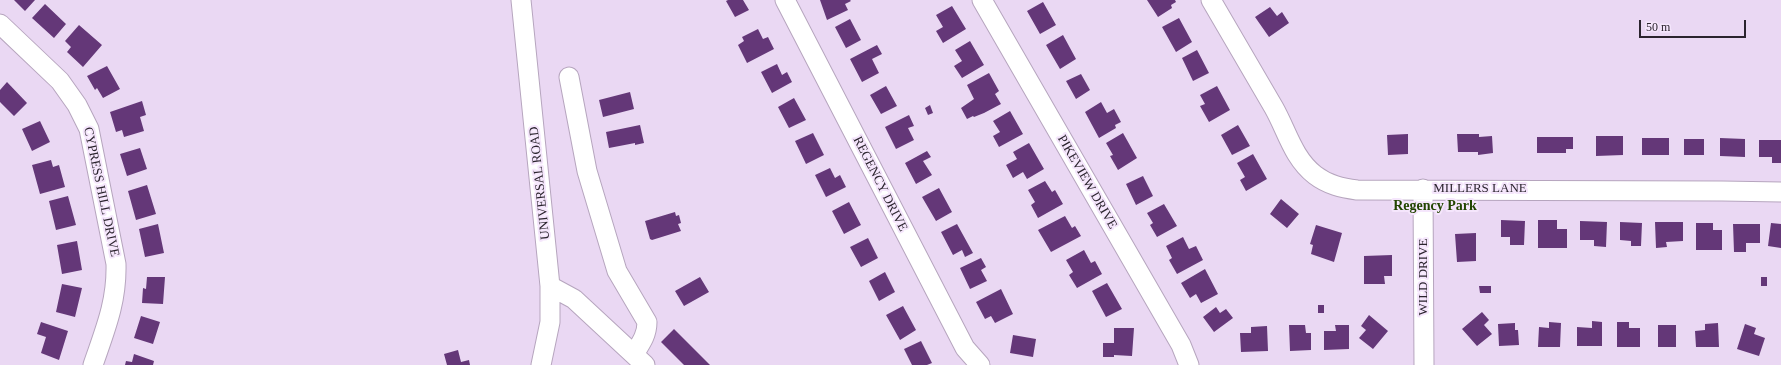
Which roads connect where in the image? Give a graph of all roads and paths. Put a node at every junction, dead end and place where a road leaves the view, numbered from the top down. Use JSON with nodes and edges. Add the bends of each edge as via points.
{"nodes":[{"id":1,"x":521,"y":0,"type":"edge"},
{"id":2,"x":785,"y":0,"type":"edge"},
{"id":3,"x":982,"y":0,"type":"edge"},
{"id":4,"x":1211,"y":0,"type":"edge"},
{"id":5,"x":0,"y":24,"type":"edge"},
{"id":6,"x":569,"y":77,"type":"dead end"},
{"id":7,"x":1423,"y":189,"type":"junction"},
{"id":8,"x":1781,"y":192,"type":"edge"},
{"id":9,"x":550,"y":286,"type":"junction"},
{"id":10,"x":639,"y":359,"type":"edge"},
{"id":11,"x":93,"y":365,"type":"edge"},
{"id":12,"x":541,"y":365,"type":"edge"},
{"id":13,"x":980,"y":365,"type":"edge"},
{"id":14,"x":1189,"y":365,"type":"edge"},
{"id":15,"x":1424,"y":365,"type":"edge"}],
"edges":[{"from":1,"to":9,"type":"street","name":"UNIVERSAL ROAD"},
{"from":2,"to":13,"type":"street","name":"REGENCY DRIVE","via":[[965,348]]},
{"from":3,"to":14,"type":"street","name":"PIKEVIEW DRIVE","via":[[1181,345]]},
{"from":4,"to":7,"type":"street","name":"MILLERS LANE","via":[[1275,110],[1288,140],[1315,176],[1337,188]]},
{"from":5,"to":11,"type":"street","name":"CYPRESS HILL DRIVE","via":[[60,81],[77,105],[89,129],[116,264],[113,303]]},
{"from":6,"to":10,"type":"street","via":[[587,171],[617,271],[647,322]]},
{"from":7,"to":8,"type":"street","name":"MILLERS LANE"},
{"from":7,"to":15,"type":"street","name":"WILD DRIVE"},
{"from":9,"to":10,"type":"street","via":[[574,299]]},
{"from":9,"to":12,"type":"street","name":"UNIVERSAL ROAD","via":[[550,322]]}]}
